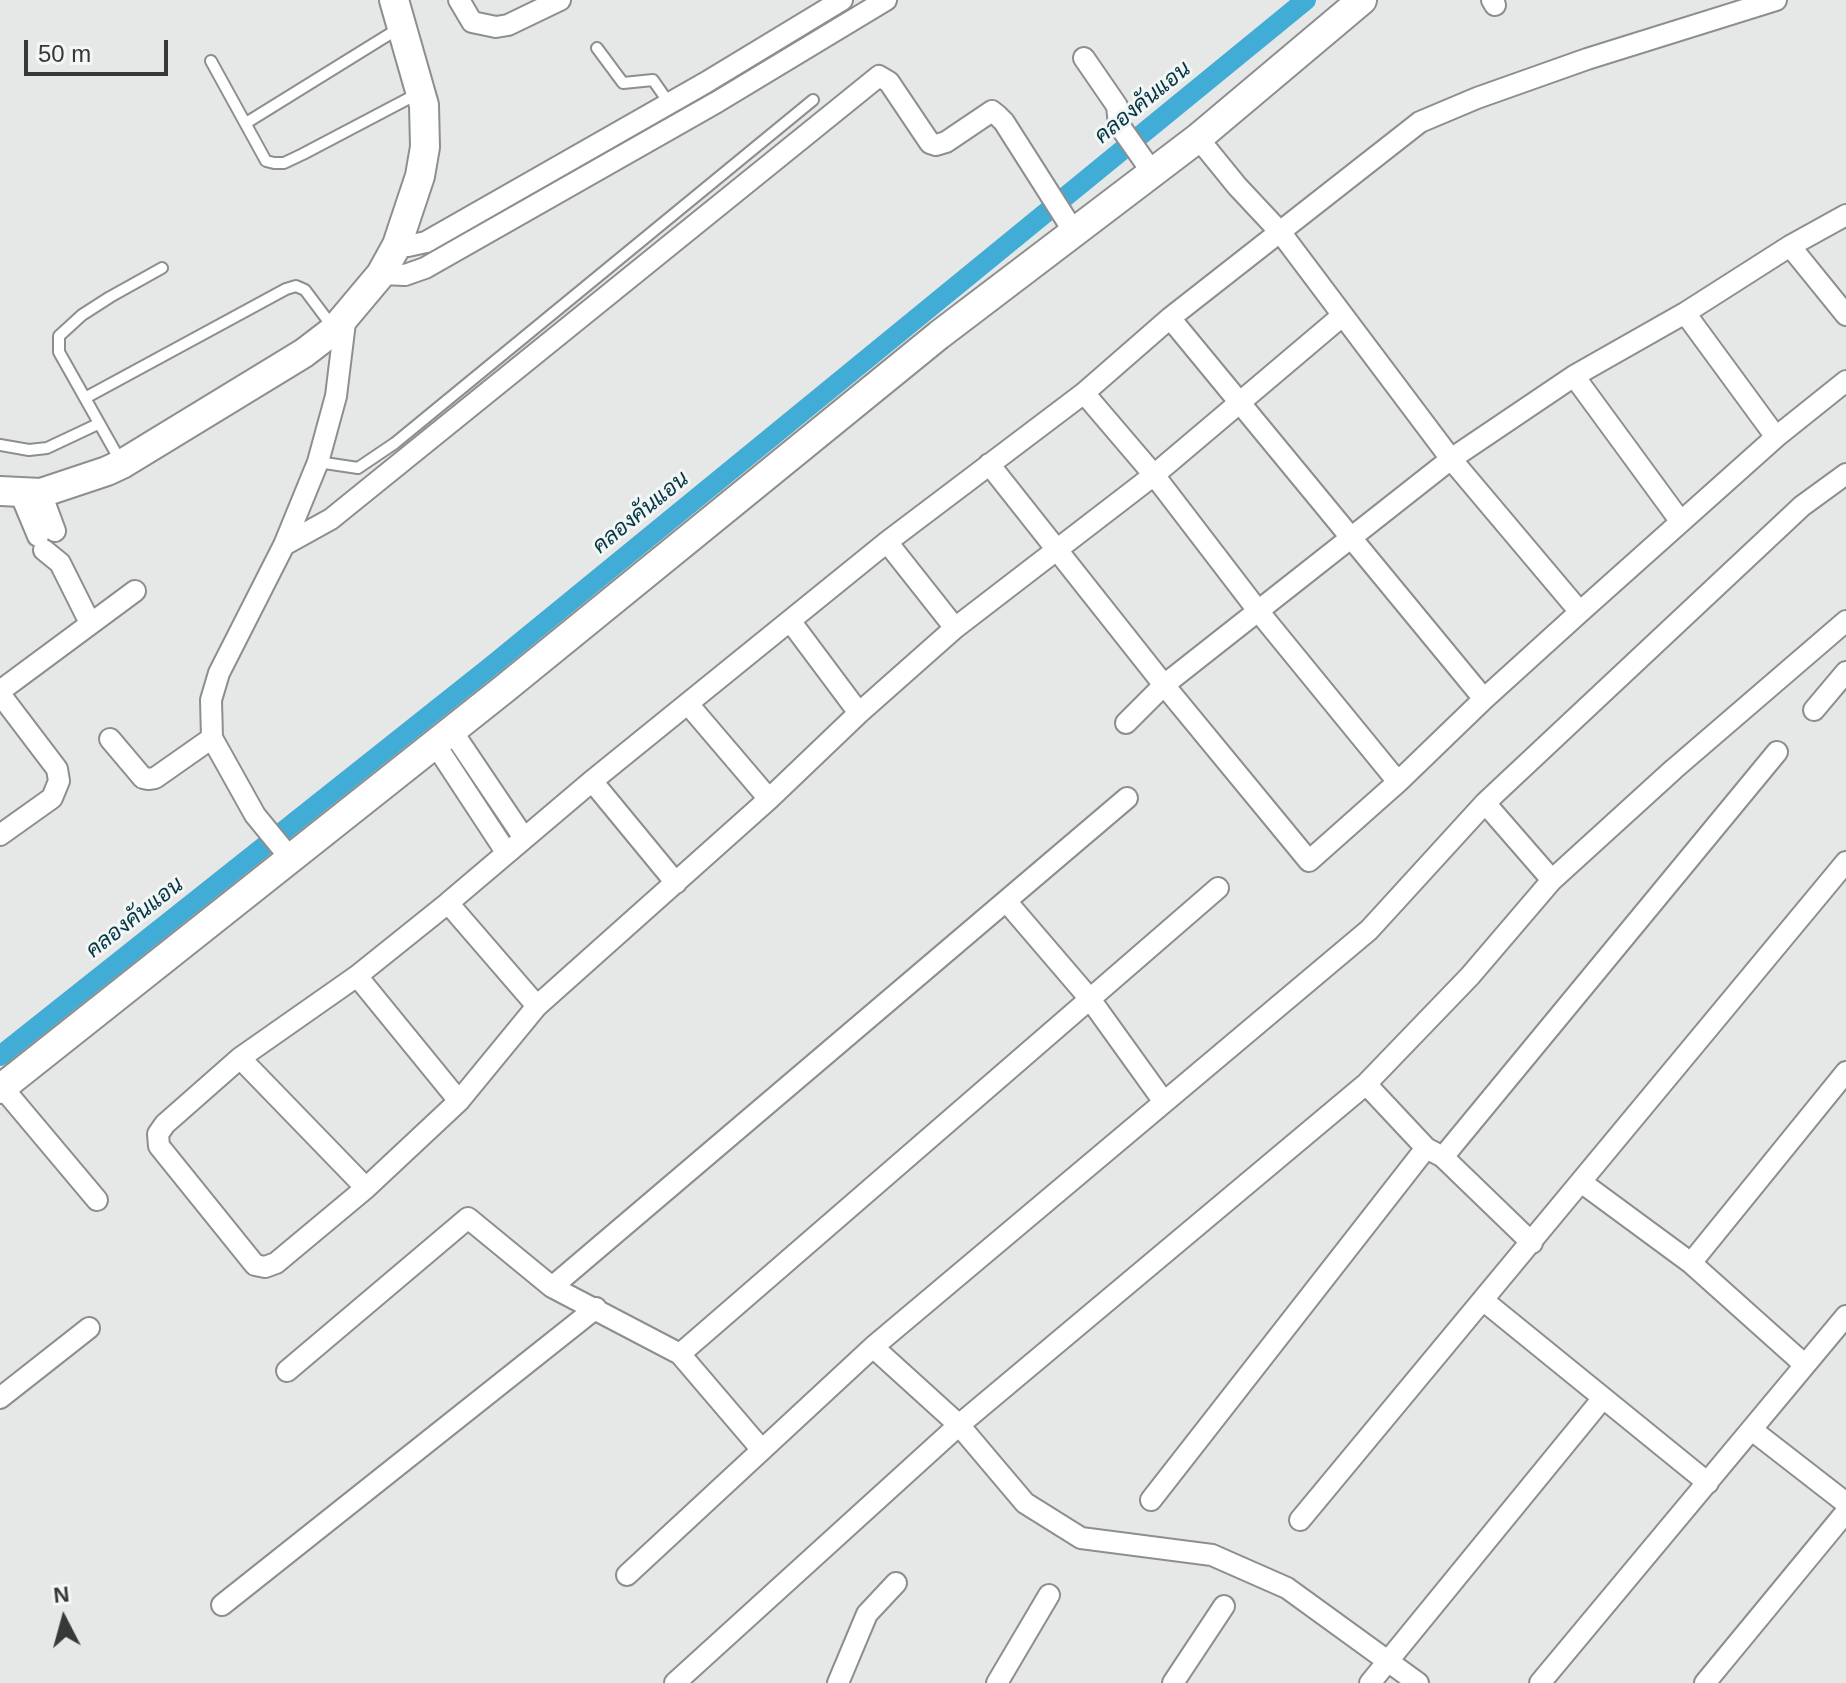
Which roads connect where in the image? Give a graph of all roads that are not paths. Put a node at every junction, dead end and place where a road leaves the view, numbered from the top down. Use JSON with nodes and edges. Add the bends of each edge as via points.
{"nodes":[{"id":1,"x":459,"y":0,"type":"edge"},
{"id":2,"x":560,"y":0,"type":"edge"},
{"id":3,"x":842,"y":0,"type":"edge"},
{"id":4,"x":886,"y":0,"type":"edge"},
{"id":5,"x":1776,"y":0,"type":"edge"},
{"id":6,"x":1348,"y":4,"type":"edge"},
{"id":7,"x":401,"y":8,"type":"edge"},
{"id":8,"x":597,"y":48,"type":"dead end"},
{"id":9,"x":1084,"y":58,"type":"dead end"},
{"id":10,"x":211,"y":61,"type":"dead end"},
{"id":11,"x":705,"y":83,"type":"junction"},
{"id":12,"x":421,"y":92,"type":"junction"},
{"id":13,"x":813,"y":100,"type":"dead end"},
{"id":14,"x":717,"y":102,"type":"junction"},
{"id":15,"x":669,"y":103,"type":"junction"},
{"id":16,"x":246,"y":123,"type":"junction"},
{"id":17,"x":1198,"y":138,"type":"junction"},
{"id":18,"x":1148,"y":167,"type":"junction"},
{"id":19,"x":1846,"y":215,"type":"edge"},
{"id":20,"x":1069,"y":223,"type":"junction"},
{"id":21,"x":1281,"y":233,"type":"junction"},
{"id":22,"x":397,"y":245,"type":"junction"},
{"id":23,"x":1790,"y":246,"type":"junction"},
{"id":24,"x":162,"y":268,"type":"dead end"},
{"id":25,"x":381,"y":274,"type":"junction"},
{"id":26,"x":1685,"y":313,"type":"junction"},
{"id":27,"x":1846,"y":315,"type":"edge"},
{"id":28,"x":1342,"y":316,"type":"junction"},
{"id":29,"x":1170,"y":318,"type":"junction"},
{"id":30,"x":340,"y":322,"type":"junction"},
{"id":31,"x":1574,"y":376,"type":"junction"},
{"id":32,"x":1846,"y":381,"type":"edge"},
{"id":33,"x":1084,"y":393,"type":"junction"},
{"id":34,"x":85,"y":398,"type":"junction"},
{"id":35,"x":1240,"y":403,"type":"junction"},
{"id":36,"x":98,"y":424,"type":"junction"},
{"id":37,"x":1776,"y":437,"type":"junction"},
{"id":38,"x":0,"y":445,"type":"edge"},
{"id":39,"x":1451,"y":459,"type":"junction"},
{"id":40,"x":318,"y":462,"type":"junction"},
{"id":41,"x":122,"y":464,"type":"junction"},
{"id":42,"x":989,"y":464,"type":"junction"},
{"id":43,"x":1846,"y":474,"type":"edge"},
{"id":44,"x":1154,"y":475,"type":"junction"},
{"id":45,"x":20,"y":492,"type":"edge"},
{"id":46,"x":1681,"y":522,"type":"junction"},
{"id":47,"x":1351,"y":537,"type":"junction"},
{"id":48,"x":887,"y":542,"type":"junction"},
{"id":49,"x":284,"y":545,"type":"junction"},
{"id":50,"x":1058,"y":551,"type":"junction"},
{"id":51,"x":135,"y":591,"type":"dead end"},
{"id":52,"x":1259,"y":612,"type":"junction"},
{"id":53,"x":1580,"y":612,"type":"junction"},
{"id":54,"x":1846,"y":621,"type":"edge"},
{"id":55,"x":791,"y":622,"type":"junction"},
{"id":56,"x":90,"y":623,"type":"junction"},
{"id":57,"x":955,"y":628,"type":"junction"},
{"id":58,"x":1846,"y":672,"type":"edge"},
{"id":59,"x":1164,"y":685,"type":"junction"},
{"id":60,"x":0,"y":692,"type":"edge"},
{"id":61,"x":1484,"y":699,"type":"junction"},
{"id":62,"x":688,"y":704,"type":"junction"},
{"id":63,"x":1814,"y":710,"type":"dead end"},
{"id":64,"x":859,"y":713,"type":"junction"},
{"id":65,"x":1126,"y":723,"type":"dead end"},
{"id":66,"x":212,"y":738,"type":"junction"},
{"id":67,"x":443,"y":738,"type":"junction"},
{"id":68,"x":110,"y":739,"type":"dead end"},
{"id":69,"x":1777,"y":752,"type":"dead end"},
{"id":70,"x":592,"y":781,"type":"junction"},
{"id":71,"x":1398,"y":782,"type":"junction"},
{"id":72,"x":1127,"y":798,"type":"dead end"},
{"id":73,"x":769,"y":799,"type":"junction"},
{"id":74,"x":1485,"y":803,"type":"junction"},
{"id":75,"x":0,"y":835,"type":"edge"},
{"id":76,"x":524,"y":838,"type":"junction"},
{"id":77,"x":506,"y":852,"type":"junction"},
{"id":78,"x":287,"y":855,"type":"junction"},
{"id":79,"x":1846,"y":862,"type":"edge"},
{"id":80,"x":1552,"y":880,"type":"junction"},
{"id":81,"x":676,"y":883,"type":"junction"},
{"id":82,"x":1218,"y":888,"type":"dead end"},
{"id":83,"x":1006,"y":901,"type":"junction"},
{"id":84,"x":448,"y":903,"type":"junction"},
{"id":85,"x":357,"y":976,"type":"junction"},
{"id":86,"x":1090,"y":999,"type":"junction"},
{"id":87,"x":537,"y":1006,"type":"junction"},
{"id":88,"x":240,"y":1058,"type":"junction"},
{"id":89,"x":1846,"y":1072,"type":"edge"},
{"id":90,"x":1366,"y":1084,"type":"junction"},
{"id":91,"x":1,"y":1088,"type":"edge"},
{"id":92,"x":459,"y":1101,"type":"junction"},
{"id":93,"x":1164,"y":1102,"type":"junction"},
{"id":94,"x":1435,"y":1153,"type":"junction"},
{"id":95,"x":1581,"y":1182,"type":"junction"},
{"id":96,"x":366,"y":1188,"type":"junction"},
{"id":97,"x":97,"y":1200,"type":"dead end"},
{"id":98,"x":1532,"y":1243,"type":"junction"},
{"id":99,"x":1691,"y":1263,"type":"junction"},
{"id":100,"x":552,"y":1287,"type":"junction"},
{"id":101,"x":1484,"y":1301,"type":"junction"},
{"id":102,"x":596,"y":1308,"type":"junction"},
{"id":103,"x":1846,"y":1316,"type":"edge"},
{"id":104,"x":89,"y":1328,"type":"dead end"},
{"id":105,"x":873,"y":1347,"type":"junction"},
{"id":106,"x":680,"y":1354,"type":"junction"},
{"id":107,"x":1805,"y":1365,"type":"junction"},
{"id":108,"x":287,"y":1371,"type":"dead end"},
{"id":109,"x":0,"y":1398,"type":"edge"},
{"id":110,"x":1603,"y":1398,"type":"junction"},
{"id":111,"x":959,"y":1425,"type":"junction"},
{"id":112,"x":1752,"y":1430,"type":"junction"},
{"id":113,"x":762,"y":1450,"type":"junction"},
{"id":114,"x":1708,"y":1483,"type":"junction"},
{"id":115,"x":1151,"y":1500,"type":"dead end"},
{"id":116,"x":1846,"y":1503,"type":"edge"},
{"id":117,"x":1846,"y":1512,"type":"edge"},
{"id":118,"x":1300,"y":1520,"type":"dead end"},
{"id":119,"x":627,"y":1575,"type":"dead end"},
{"id":120,"x":896,"y":1583,"type":"dead end"},
{"id":121,"x":1049,"y":1595,"type":"dead end"},
{"id":122,"x":222,"y":1605,"type":"dead end"},
{"id":123,"x":1224,"y":1606,"type":"dead end"},
{"id":124,"x":1388,"y":1660,"type":"junction"},
{"id":125,"x":675,"y":1683,"type":"edge"},
{"id":126,"x":838,"y":1683,"type":"edge"},
{"id":127,"x":997,"y":1683,"type":"edge"},
{"id":128,"x":1173,"y":1683,"type":"edge"},
{"id":129,"x":1370,"y":1683,"type":"edge"},
{"id":130,"x":1418,"y":1683,"type":"edge"},
{"id":131,"x":1540,"y":1683,"type":"edge"},
{"id":132,"x":1705,"y":1683,"type":"edge"}],
"edges":[{"from":1,"to":2,"type":"street","via":[[472,22],[485,27],[508,25]]},
{"from":3,"to":11,"type":"street"},
{"from":4,"to":14,"type":"street"},
{"from":5,"to":21,"type":"street","via":[[1587,59],[1420,122]]},
{"from":6,"to":17,"type":"street"},
{"from":7,"to":12,"type":"street"},
{"from":7,"to":16,"type":"lane"},
{"from":8,"to":15,"type":"lane","via":[[623,83],[653,80]]},
{"from":9,"to":18,"type":"street","via":[[1117,106],[1119,125]]},
{"from":10,"to":16,"type":"lane"},
{"from":11,"to":14,"type":"street"},
{"from":11,"to":15,"type":"street"},
{"from":12,"to":16,"type":"lane","via":[[284,163],[266,161]]},
{"from":12,"to":22,"type":"street","via":[[425,147]]},
{"from":13,"to":40,"type":"lane","via":[[395,443],[358,468]]},
{"from":14,"to":25,"type":"street","via":[[425,268],[405,275]]},
{"from":15,"to":22,"type":"street","via":[[426,242]]},
{"from":17,"to":18,"type":"street"},
{"from":17,"to":21,"type":"street"},
{"from":18,"to":20,"type":"street"},
{"from":19,"to":23,"type":"street"},
{"from":20,"to":49,"type":"street","via":[[992,111],[936,145],[889,82],[873,78],[331,519]]},
{"from":20,"to":67,"type":"street"},
{"from":21,"to":28,"type":"street"},
{"from":21,"to":29,"type":"street"},
{"from":22,"to":25,"type":"street"},
{"from":23,"to":26,"type":"street"},
{"from":23,"to":27,"type":"street"},
{"from":24,"to":34,"type":"lane","via":[[82,315],[59,336],[59,352]]},
{"from":25,"to":30,"type":"street"},
{"from":26,"to":31,"type":"street"},
{"from":26,"to":37,"type":"street"},
{"from":28,"to":35,"type":"street"},
{"from":28,"to":39,"type":"street"},
{"from":29,"to":33,"type":"street"},
{"from":29,"to":35,"type":"street"},
{"from":30,"to":34,"type":"lane","via":[[296,286]]},
{"from":30,"to":40,"type":"street","via":[[336,396]]},
{"from":30,"to":41,"type":"street","via":[[304,353]]},
{"from":31,"to":39,"type":"street"},
{"from":31,"to":46,"type":"street"},
{"from":32,"to":37,"type":"street"},
{"from":33,"to":42,"type":"street"},
{"from":33,"to":44,"type":"street"},
{"from":34,"to":36,"type":"lane"},
{"from":35,"to":44,"type":"street"},
{"from":35,"to":47,"type":"street"},
{"from":36,"to":38,"type":"lane","via":[[47,448]]},
{"from":36,"to":41,"type":"lane"},
{"from":37,"to":46,"type":"street"},
{"from":39,"to":47,"type":"street"},
{"from":39,"to":53,"type":"street"},
{"from":40,"to":49,"type":"street"},
{"from":41,"to":45,"type":"street"},
{"from":42,"to":48,"type":"street"},
{"from":42,"to":50,"type":"street"},
{"from":43,"to":74,"type":"street","via":[[1802,506]]},
{"from":44,"to":50,"type":"street"},
{"from":44,"to":52,"type":"street"},
{"from":45,"to":56,"type":"street"},
{"from":46,"to":53,"type":"street"},
{"from":47,"to":52,"type":"street"},
{"from":47,"to":61,"type":"street"},
{"from":48,"to":55,"type":"street"},
{"from":48,"to":57,"type":"street"},
{"from":49,"to":66,"type":"street","via":[[219,673],[211,700]]},
{"from":50,"to":57,"type":"street"},
{"from":50,"to":59,"type":"street"},
{"from":51,"to":56,"type":"street"},
{"from":52,"to":59,"type":"street"},
{"from":52,"to":71,"type":"street"},
{"from":53,"to":61,"type":"street"},
{"from":54,"to":80,"type":"street"},
{"from":55,"to":62,"type":"street"},
{"from":55,"to":64,"type":"street"},
{"from":56,"to":60,"type":"street"},
{"from":57,"to":64,"type":"street"},
{"from":58,"to":63,"type":"street"},
{"from":59,"to":65,"type":"street"},
{"from":59,"to":71,"type":"street","via":[[1309,861]]},
{"from":60,"to":75,"type":"street","via":[[57,769],[59,781],[52,798]]},
{"from":61,"to":71,"type":"street"},
{"from":62,"to":70,"type":"street"},
{"from":62,"to":73,"type":"street"},
{"from":64,"to":73,"type":"street"},
{"from":66,"to":68,"type":"street","via":[[148,779]]},
{"from":66,"to":78,"type":"street","via":[[255,815]]},
{"from":67,"to":76,"type":"street"},
{"from":67,"to":77,"type":"street"},
{"from":67,"to":78,"type":"street"},
{"from":69,"to":94,"type":"street"},
{"from":70,"to":76,"type":"street"},
{"from":70,"to":81,"type":"street"},
{"from":72,"to":83,"type":"street"},
{"from":73,"to":81,"type":"street"},
{"from":74,"to":80,"type":"street"},
{"from":74,"to":93,"type":"street","via":[[1369,930]]},
{"from":76,"to":77,"type":"street"},
{"from":77,"to":84,"type":"street"},
{"from":78,"to":91,"type":"street"},
{"from":79,"to":95,"type":"street"},
{"from":80,"to":90,"type":"street","via":[[1470,976]]},
{"from":81,"to":87,"type":"street"},
{"from":82,"to":86,"type":"street"},
{"from":83,"to":86,"type":"street"},
{"from":83,"to":100,"type":"street"},
{"from":84,"to":85,"type":"street"},
{"from":84,"to":87,"type":"street"},
{"from":85,"to":88,"type":"street"},
{"from":85,"to":92,"type":"street"},
{"from":86,"to":93,"type":"street"},
{"from":86,"to":106,"type":"street"},
{"from":87,"to":92,"type":"street"},
{"from":88,"to":96,"type":"street"},
{"from":88,"to":96,"type":"street","via":[[158,1134],[159,1146],[255,1265],[276,1263]]},
{"from":89,"to":99,"type":"street"},
{"from":90,"to":94,"type":"street"},
{"from":90,"to":111,"type":"street"},
{"from":91,"to":97,"type":"street"},
{"from":92,"to":96,"type":"street"},
{"from":93,"to":105,"type":"street"},
{"from":94,"to":98,"type":"street"},
{"from":94,"to":115,"type":"street"},
{"from":95,"to":98,"type":"street"},
{"from":95,"to":99,"type":"street"},
{"from":98,"to":101,"type":"street"},
{"from":99,"to":107,"type":"street"},
{"from":100,"to":102,"type":"street"},
{"from":100,"to":108,"type":"street","via":[[468,1218]]},
{"from":101,"to":110,"type":"street"},
{"from":101,"to":118,"type":"street"},
{"from":102,"to":106,"type":"street"},
{"from":102,"to":122,"type":"street"},
{"from":103,"to":107,"type":"street"},
{"from":104,"to":109,"type":"street"},
{"from":105,"to":111,"type":"street"},
{"from":105,"to":113,"type":"street"},
{"from":106,"to":113,"type":"street"},
{"from":107,"to":112,"type":"street"},
{"from":110,"to":114,"type":"street"},
{"from":110,"to":124,"type":"street"},
{"from":111,"to":124,"type":"street","via":[[1025,1503],[1081,1538],[1212,1555],[1287,1588]]},
{"from":111,"to":125,"type":"street"},
{"from":112,"to":114,"type":"street"},
{"from":112,"to":116,"type":"street"},
{"from":113,"to":119,"type":"street"},
{"from":114,"to":131,"type":"street"},
{"from":117,"to":132,"type":"street"},
{"from":120,"to":126,"type":"street","via":[[867,1614]]},
{"from":121,"to":127,"type":"street"},
{"from":123,"to":128,"type":"street"},
{"from":124,"to":129,"type":"street"},
{"from":124,"to":130,"type":"street"}]}
